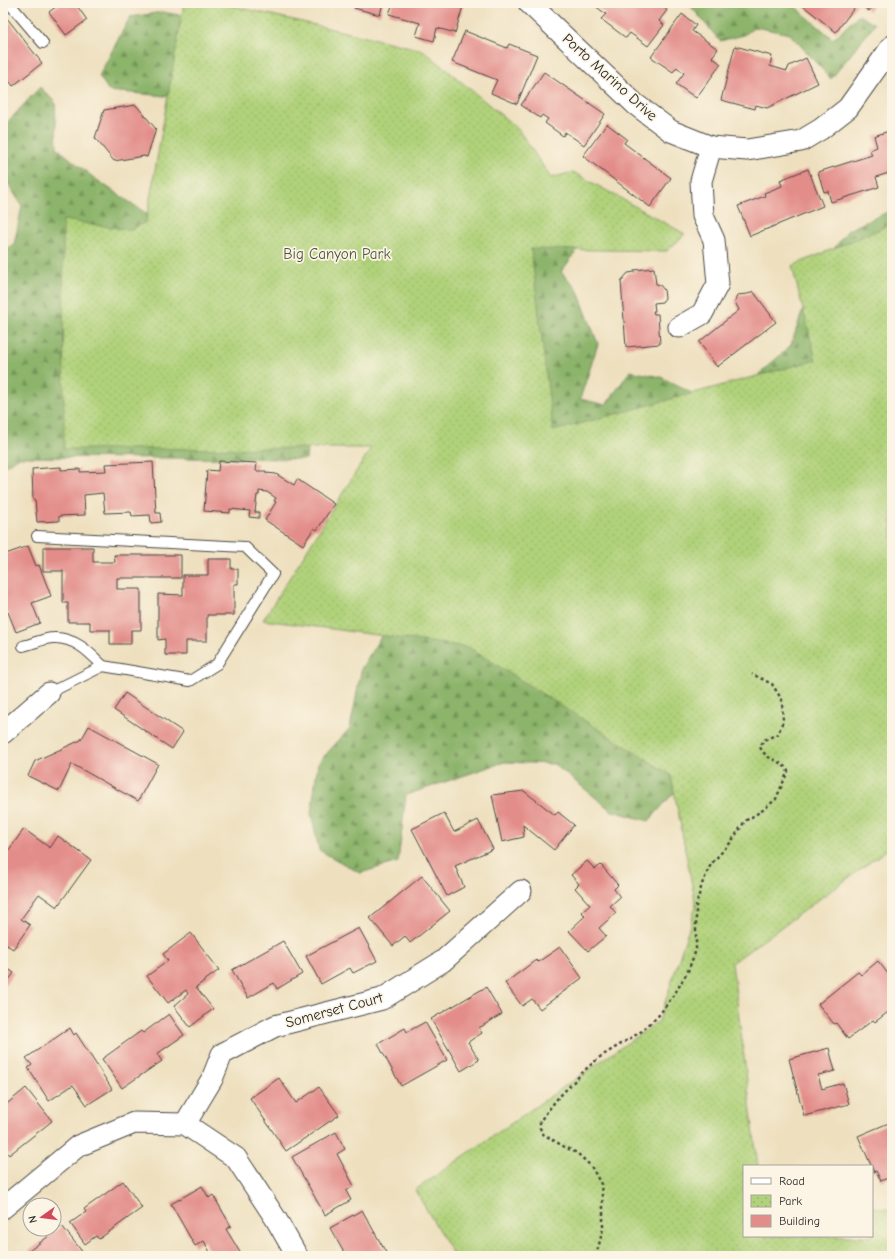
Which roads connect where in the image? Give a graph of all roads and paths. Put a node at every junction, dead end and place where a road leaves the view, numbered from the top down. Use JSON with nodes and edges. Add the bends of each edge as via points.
{"nodes":[{"id":1,"x":8,"y":3,"type":"edge"},
{"id":2,"x":529,"y":3,"type":"edge"},
{"id":3,"x":43,"y":43,"type":"dead end"},
{"id":4,"x":892,"y":46,"type":"edge"},
{"id":5,"x":711,"y":148,"type":"junction"},
{"id":6,"x":679,"y":327,"type":"dead end"},
{"id":7,"x":37,"y":536,"type":"dead end"},
{"id":8,"x":23,"y":646,"type":"dead end"},
{"id":9,"x":103,"y":666,"type":"junction"},
{"id":10,"x":752,"y":674,"type":"dead end"},
{"id":11,"x":49,"y":693,"type":"joint"},
{"id":12,"x":3,"y":733,"type":"edge"},
{"id":13,"x":521,"y":891,"type":"dead end"},
{"id":14,"x":185,"y":1124,"type":"junction"},
{"id":15,"x":3,"y":1208,"type":"edge"},
{"id":16,"x":297,"y":1256,"type":"edge"},
{"id":17,"x":596,"y":1256,"type":"edge"}],
"edges":[{"from":1,"to":3,"type":"lane"},
{"from":2,"to":5,"type":"street","name":"Porto Marino Drive","via":[[635,104],[671,131]]},
{"from":4,"to":5,"type":"street","name":"Porto Marino Drive","via":[[848,108],[822,129],[801,141],[747,150]]},
{"from":5,"to":6,"type":"street","via":[[701,181],[702,209],[714,240],[718,284],[702,314]]},
{"from":7,"to":9,"type":"lane","via":[[245,547],[273,574],[217,664],[190,681]]},
{"from":8,"to":9,"type":"lane","via":[[53,638],[74,642]]},
{"from":9,"to":11,"type":"lane"},
{"from":10,"to":17,"type":"path","via":[[772,684],[782,700],[783,721],[778,734],[764,740],[760,747],[763,754],[785,765],[788,771],[776,799],[745,821],[731,842],[711,864],[696,906],[696,950],[688,971],[674,995],[659,1015],[642,1031],[600,1057],[557,1099],[540,1121],[543,1134],[577,1153],[591,1166],[601,1184],[603,1229]]},
{"from":11,"to":12,"type":"street"},
{"from":13,"to":14,"type":"street","name":"Somerset Court","via":[[443,961],[382,999],[275,1026],[222,1054],[212,1079]]},
{"from":14,"to":15,"type":"street","via":[[134,1123],[78,1146]]},
{"from":14,"to":16,"type":"street","via":[[236,1158]]}]}
